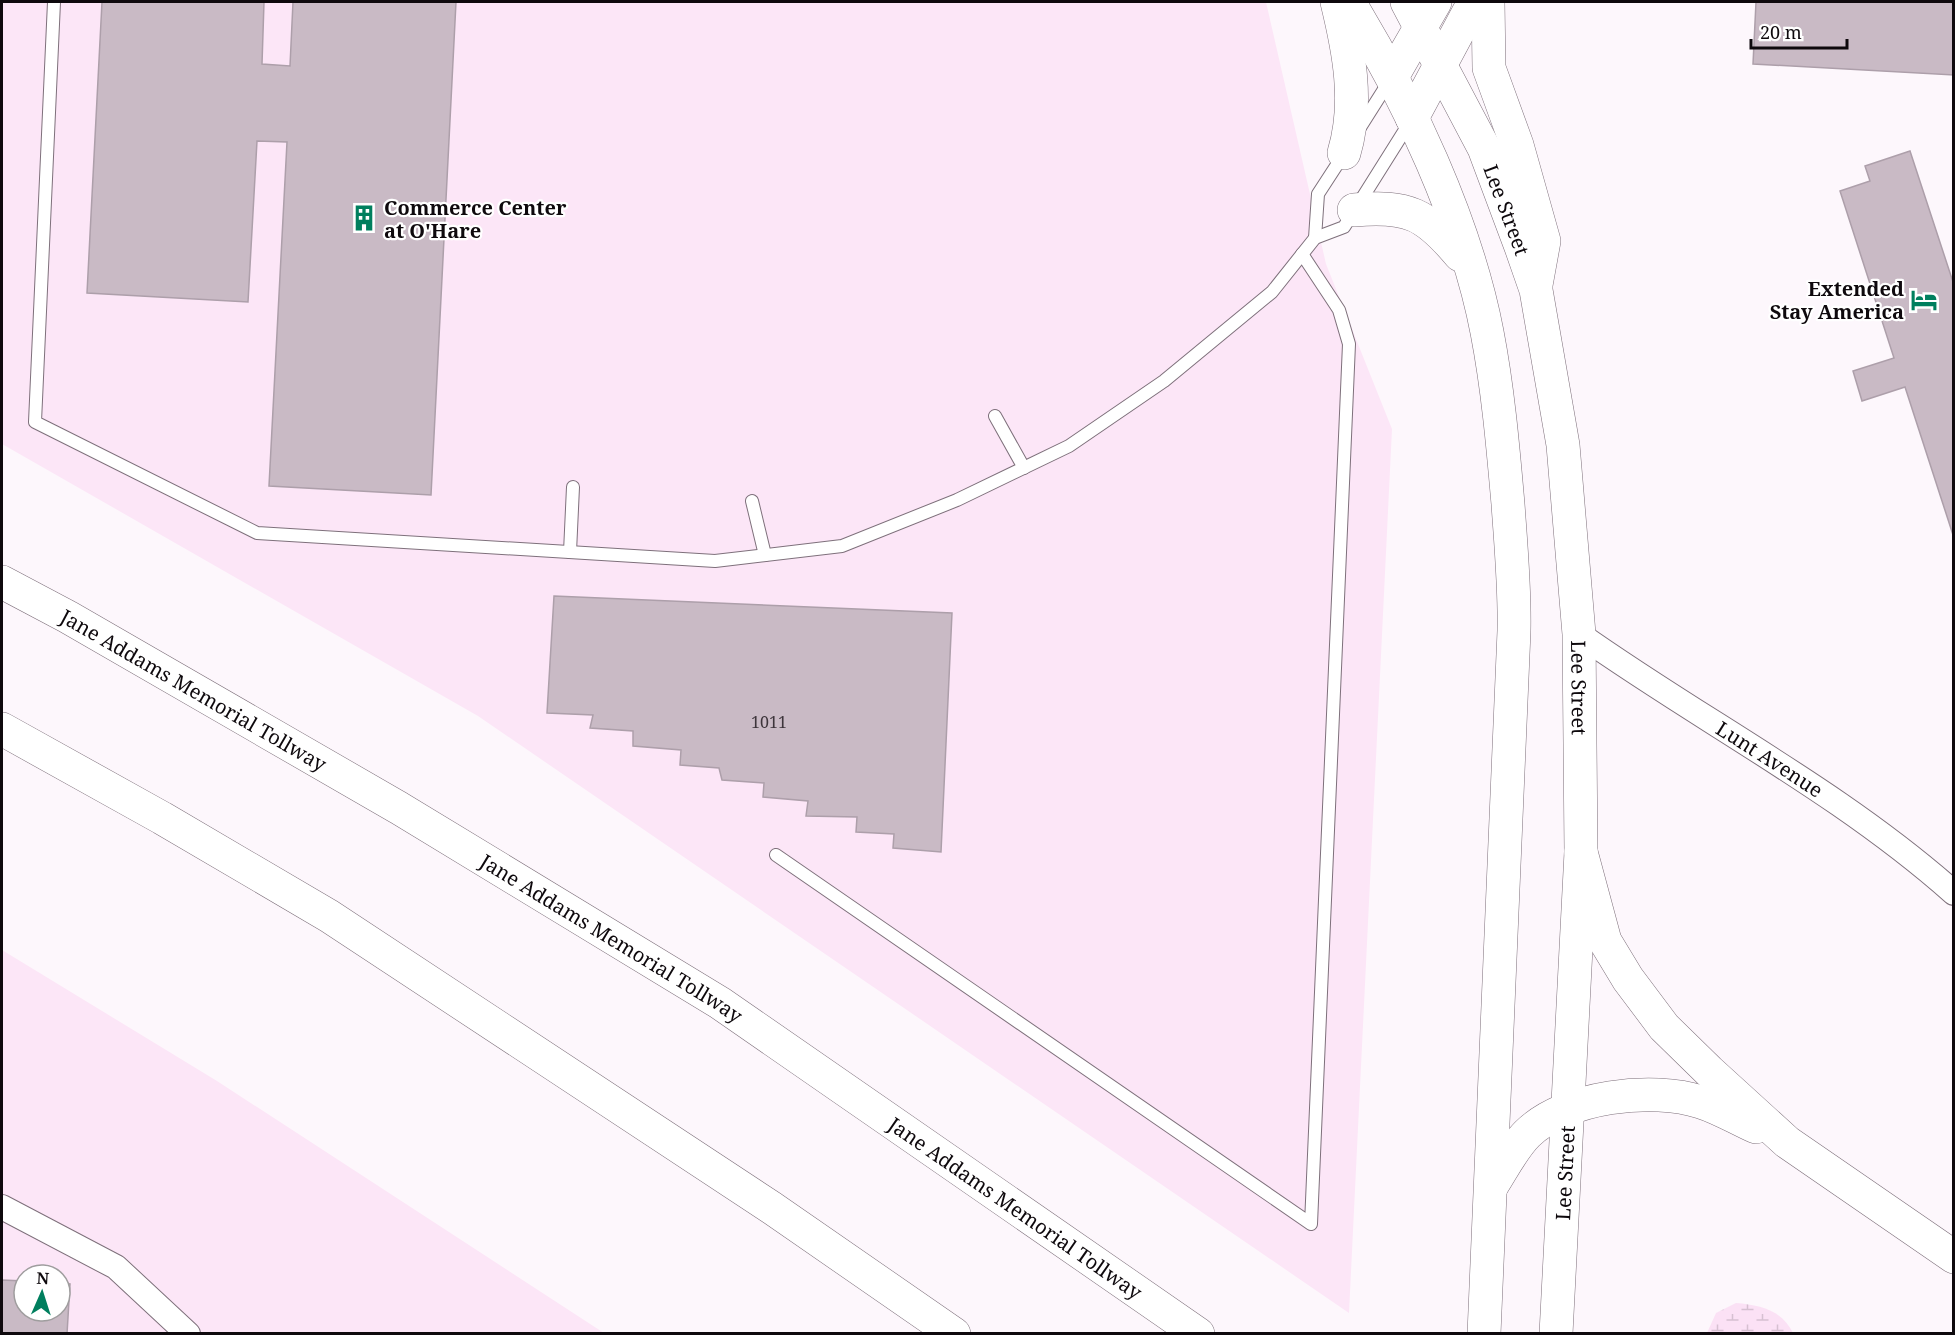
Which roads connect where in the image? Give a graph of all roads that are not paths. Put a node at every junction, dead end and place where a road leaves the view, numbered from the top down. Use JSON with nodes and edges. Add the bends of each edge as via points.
{"nodes":[{"id":1,"x":54,"y":2,"type":"edge"},
{"id":2,"x":1337,"y":2,"type":"edge"},
{"id":3,"x":1349,"y":2,"type":"edge"},
{"id":4,"x":1474,"y":2,"type":"edge"},
{"id":5,"x":1488,"y":2,"type":"edge"},
{"id":6,"x":1421,"y":9,"type":"edge"},
{"id":7,"x":1441,"y":64,"type":"junction"},
{"id":8,"x":1393,"y":75,"type":"junction"},
{"id":9,"x":1412,"y":118,"type":"junction"},
{"id":10,"x":1344,"y":153,"type":"junction"},
{"id":11,"x":1354,"y":210,"type":"junction"},
{"id":12,"x":1315,"y":238,"type":"junction"},
{"id":13,"x":1302,"y":254,"type":"junction"},
{"id":14,"x":1469,"y":266,"type":"junction"},
{"id":15,"x":1536,"y":290,"type":"junction"},
{"id":16,"x":995,"y":416,"type":"dead end"},
{"id":17,"x":1024,"y":468,"type":"junction"},
{"id":18,"x":573,"y":488,"type":"dead end"},
{"id":19,"x":752,"y":501,"type":"dead end"},
{"id":20,"x":570,"y":552,"type":"junction"},
{"id":21,"x":765,"y":555,"type":"junction"},
{"id":22,"x":2,"y":582,"type":"edge"},
{"id":23,"x":1579,"y":634,"type":"junction"},
{"id":24,"x":2,"y":729,"type":"edge"},
{"id":25,"x":1581,"y":852,"type":"junction"},
{"id":26,"x":776,"y":855,"type":"dead end"},
{"id":27,"x":1953,"y":893,"type":"edge"},
{"id":28,"x":1568,"y":1109,"type":"junction"},
{"id":29,"x":1787,"y":1142,"type":"junction"},
{"id":30,"x":1491,"y":1187,"type":"junction"},
{"id":31,"x":2,"y":1207,"type":"edge"},
{"id":32,"x":1953,"y":1257,"type":"edge"},
{"id":33,"x":188,"y":1334,"type":"edge"},
{"id":34,"x":954,"y":1334,"type":"edge"},
{"id":35,"x":1198,"y":1334,"type":"edge"},
{"id":36,"x":1484,"y":1334,"type":"edge"},
{"id":37,"x":1556,"y":1334,"type":"edge"}],
"edges":[{"from":1,"to":20,"type":"lane","via":[[35,422],[257,533]]},
{"from":2,"to":10,"type":"main road","via":[[1349,55],[1352,96],[1352,129]]},
{"from":3,"to":8,"type":"main road"},
{"from":4,"to":7,"type":"main road"},
{"from":5,"to":15,"type":"main road","via":[[1489,68],[1517,145],[1544,241]]},
{"from":6,"to":7,"type":"main road","name":"Lee Street"},
{"from":6,"to":8,"type":"main road","name":"Lee Street"},
{"from":7,"to":9,"type":"main road"},
{"from":7,"to":15,"type":"main road","name":"Lee Street","via":[[1484,148]]},
{"from":8,"to":9,"type":"main road"},
{"from":8,"to":10,"type":"lane"},
{"from":9,"to":11,"type":"lane"},
{"from":9,"to":14,"type":"main road"},
{"from":10,"to":12,"type":"lane","via":[[1318,194]]},
{"from":11,"to":12,"type":"lane","via":[[1344,227]]},
{"from":11,"to":14,"type":"main road","via":[[1383,207],[1419,215],[1441,231]]},
{"from":12,"to":13,"type":"lane"},
{"from":13,"to":17,"type":"lane","via":[[1272,292],[1164,381],[1069,446]]},
{"from":13,"to":26,"type":"lane","via":[[1339,310],[1349,344],[1311,1224]]},
{"from":14,"to":30,"type":"main road","via":[[1494,371],[1515,596]]},
{"from":15,"to":23,"type":"main road","name":"Lee Street","via":[[1563,445]]},
{"from":16,"to":17,"type":"lane"},
{"from":17,"to":21,"type":"lane","via":[[957,500],[842,546]]},
{"from":18,"to":20,"type":"lane"},
{"from":19,"to":21,"type":"lane"},
{"from":20,"to":21,"type":"lane","via":[[715,561]]},
{"from":22,"to":35,"type":"main road","name":"Jane Addams Memorial Tollway","via":[[399,808],[720,1004]]},
{"from":23,"to":25,"type":"main road","name":"Lee Street"},
{"from":23,"to":27,"type":"street","name":"Lunt Avenue","via":[[1863,819]]},
{"from":24,"to":34,"type":"main road","via":[[329,916],[772,1208]]},
{"from":25,"to":28,"type":"main road","name":"Lee Street"},
{"from":25,"to":29,"type":"main road","via":[[1605,941],[1638,993],[1664,1027],[1708,1071]]},
{"from":28,"to":29,"type":"main road","via":[[1611,1096],[1657,1092],[1702,1102]]},
{"from":28,"to":30,"type":"main road","via":[[1527,1133]]},
{"from":28,"to":37,"type":"main road","name":"Lee Street"},
{"from":29,"to":32,"type":"main road"},
{"from":30,"to":36,"type":"main road"},
{"from":31,"to":33,"type":"street","via":[[116,1267]]}]}
